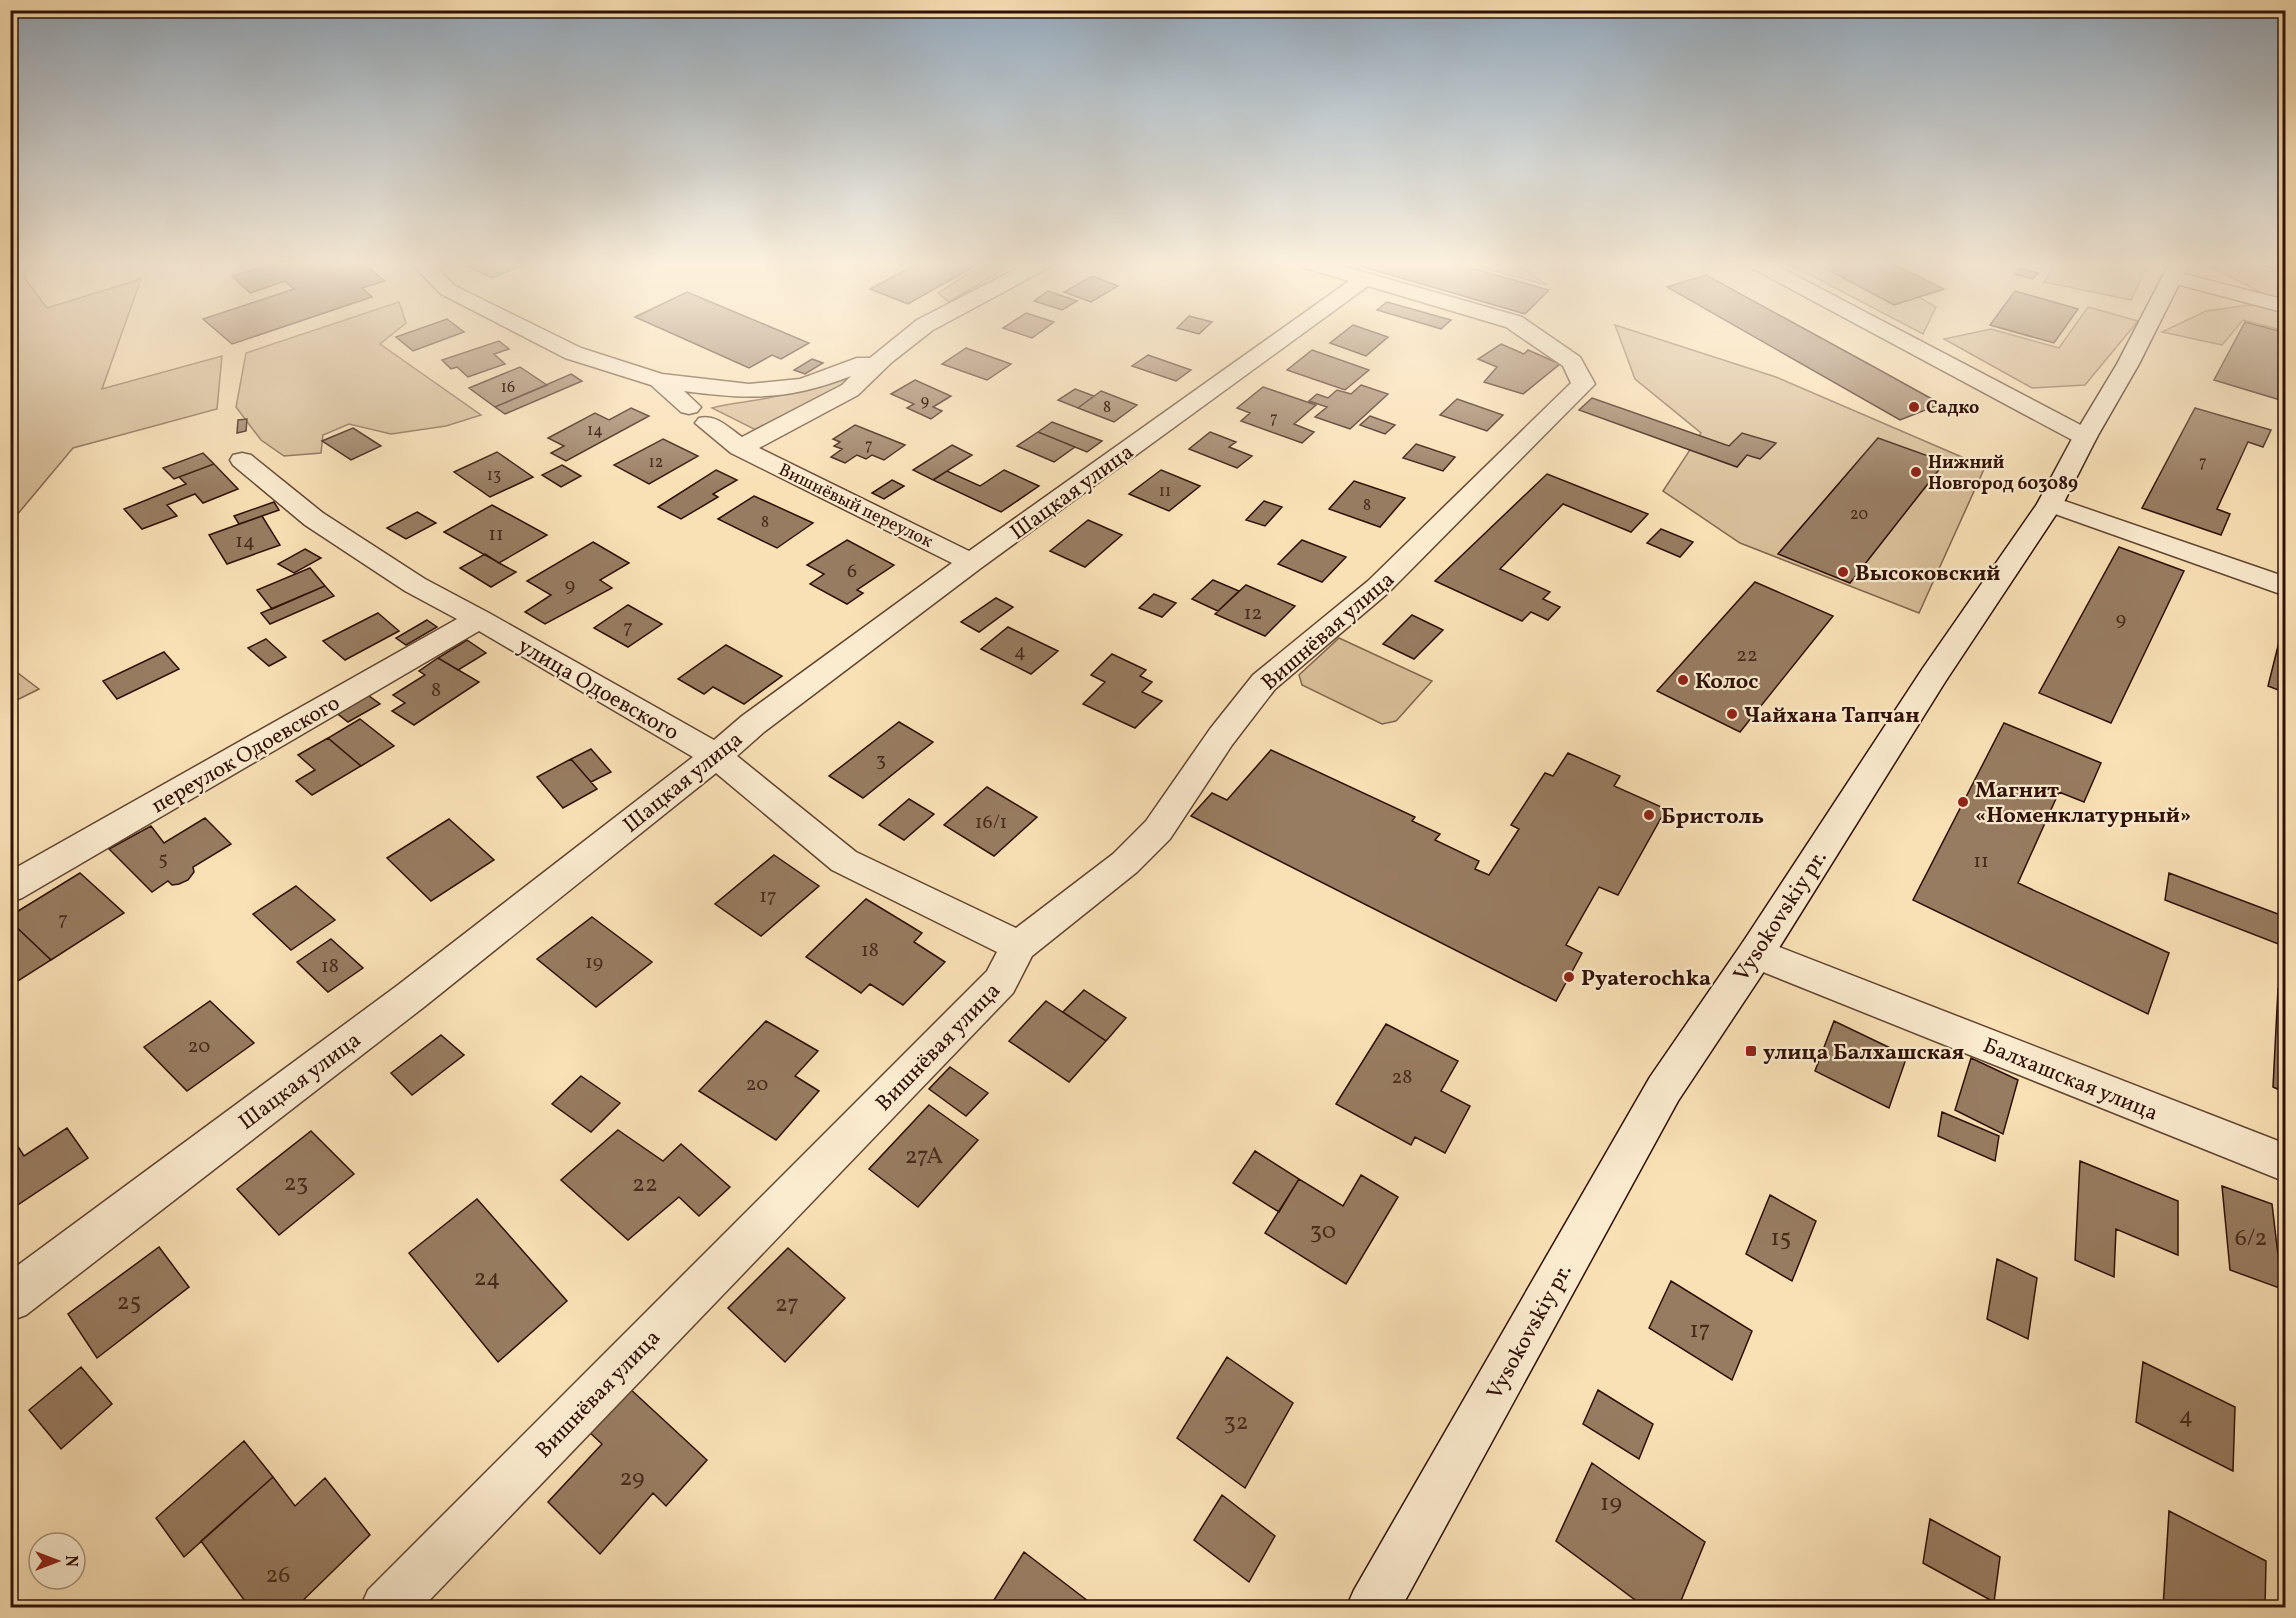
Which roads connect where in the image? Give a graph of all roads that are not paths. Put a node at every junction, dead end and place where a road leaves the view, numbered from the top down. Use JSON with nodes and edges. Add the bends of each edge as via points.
{"nodes":[{"id":1,"x":542,"y":338,"type":"edge"},
{"id":2,"x":909,"y":338,"type":"edge"},
{"id":3,"x":1284,"y":338,"type":"edge"},
{"id":4,"x":1536,"y":338,"type":"edge"},
{"id":5,"x":1898,"y":338,"type":"edge"},
{"id":6,"x":2142,"y":338,"type":"edge"},
{"id":7,"x":884,"y":357,"type":"junction"},
{"id":8,"x":659,"y":380,"type":"junction"},
{"id":9,"x":2085,"y":436,"type":"junction"},
{"id":10,"x":740,"y":448,"type":"junction"},
{"id":11,"x":242,"y":460,"type":"dead end"},
{"id":12,"x":2050,"y":504,"type":"junction"},
{"id":13,"x":971,"y":562,"type":"junction"},
{"id":14,"x":2286,"y":587,"type":"edge"},
{"id":15,"x":479,"y":619,"type":"junction"},
{"id":16,"x":716,"y":756,"type":"junction"},
{"id":17,"x":10,"y":888,"type":"edge"},
{"id":18,"x":1019,"y":946,"type":"junction"},
{"id":19,"x":1756,"y":953,"type":"junction"},
{"id":20,"x":2286,"y":1162,"type":"edge"},
{"id":21,"x":10,"y":1299,"type":"edge"},
{"id":22,"x":386,"y":1608,"type":"edge"},
{"id":23,"x":1372,"y":1608,"type":"edge"}],
"edges":[{"from":1,"to":8,"type":"street","name":"Вишнёвый переулок","via":[[573,353]]},
{"from":2,"to":7,"type":"street","name":"Вишнёвый переулок"},
{"from":3,"to":13,"type":"street","name":"Шацкая улица"},
{"from":4,"to":18,"type":"street","name":"Вишнёвая улица","via":[[1572,362],[1582,384],[1378,587],[1264,682],[1158,830],[1125,863]]},
{"from":5,"to":9,"type":"street"},
{"from":6,"to":9,"type":"street","name":"Vysokovskiy pr."},
{"from":7,"to":8,"type":"street","via":[[803,385],[772,391]]},
{"from":7,"to":10,"type":"street","name":"Вишнёвый переулок","via":[[850,390]]},
{"from":8,"to":10,"type":"street","name":"Вишнёвый переулок"},
{"from":9,"to":12,"type":"street","name":"Vysokovskiy pr."},
{"from":10,"to":13,"type":"street","name":"Вишнёвый переулок"},
{"from":11,"to":15,"type":"street","name":"улица Одоевского","via":[[358,550]]},
{"from":12,"to":14,"type":"street"},
{"from":12,"to":19,"type":"street","name":"Vysokovskiy pr.","via":[[1939,666]]},
{"from":13,"to":16,"type":"street","name":"Шацкая улица","via":[[753,724]]},
{"from":15,"to":16,"type":"street","name":"улица Одоевского"},
{"from":15,"to":17,"type":"street","name":"переулок Одоевского"},
{"from":16,"to":18,"type":"street","name":"улица Одоевского","via":[[844,861]]},
{"from":16,"to":21,"type":"street","name":"Шацкая улица","via":[[411,996]]},
{"from":18,"to":22,"type":"street","name":"Вишнёвая улица","via":[[1000,982]]},
{"from":19,"to":20,"type":"street","name":"Балхашская улица"},
{"from":19,"to":23,"type":"street","name":"Vysokovskiy pr.","via":[[1664,1089]]}]}
